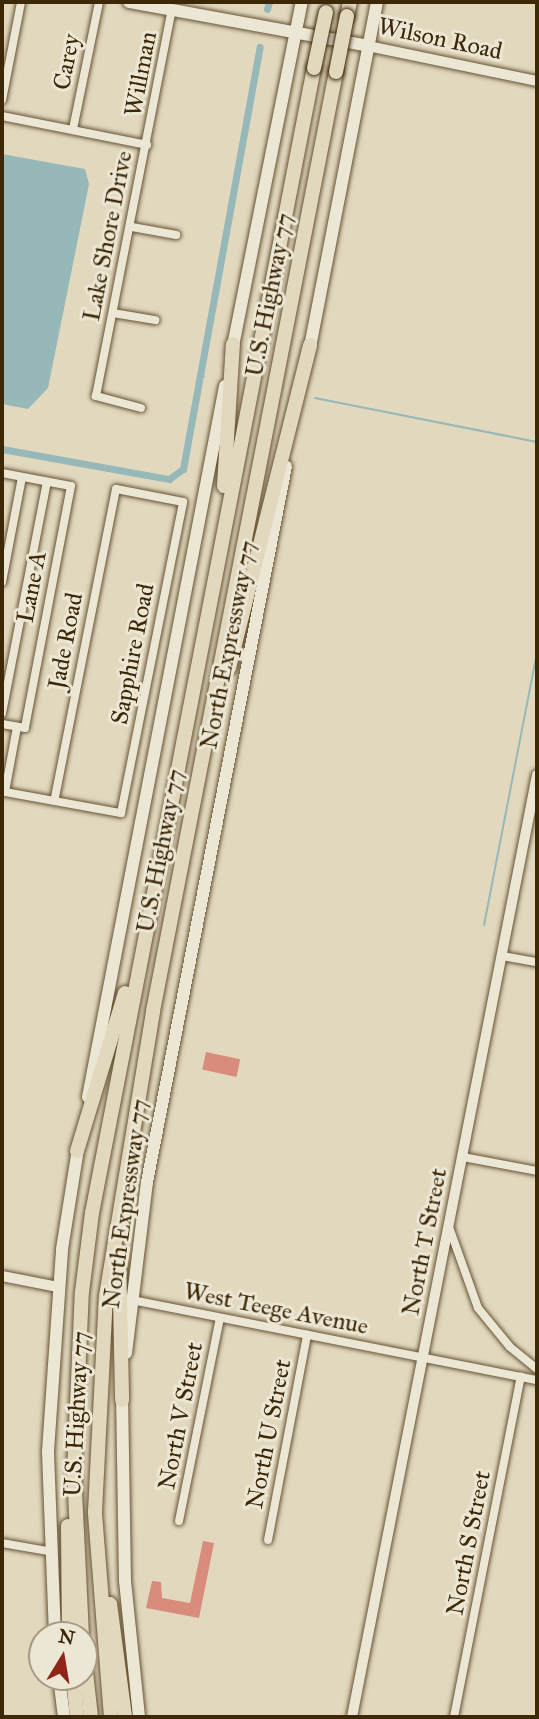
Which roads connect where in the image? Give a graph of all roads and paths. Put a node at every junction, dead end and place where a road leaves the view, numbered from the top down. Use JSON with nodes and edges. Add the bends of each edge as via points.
{"nodes":[{"id":1,"x":21,"y":2,"type":"edge"},
{"id":2,"x":99,"y":2,"type":"edge"},
{"id":3,"x":129,"y":2,"type":"edge"},
{"id":4,"x":302,"y":2,"type":"edge"},
{"id":5,"x":377,"y":2,"type":"edge"},
{"id":6,"x":327,"y":7,"type":"edge"},
{"id":7,"x":348,"y":9,"type":"edge"},
{"id":8,"x":173,"y":10,"type":"junction"},
{"id":9,"x":296,"y":35,"type":"junction"},
{"id":10,"x":368,"y":46,"type":"junction"},
{"id":11,"x":537,"y":81,"type":"edge"},
{"id":12,"x":2,"y":100,"type":"edge"},
{"id":13,"x":2,"y":116,"type":"edge"},
{"id":14,"x":74,"y":129,"type":"junction"},
{"id":15,"x":147,"y":145,"type":"junction"},
{"id":16,"x":132,"y":227,"type":"junction"},
{"id":17,"x":176,"y":235,"type":"dead end"},
{"id":18,"x":113,"y":313,"type":"junction"},
{"id":19,"x":155,"y":320,"type":"dead end"},
{"id":20,"x":233,"y":344,"type":"junction"},
{"id":21,"x":310,"y":345,"type":"junction"},
{"id":22,"x":141,"y":408,"type":"dead end"},
{"id":23,"x":2,"y":473,"type":"edge"},
{"id":24,"x":22,"y":477,"type":"junction"},
{"id":25,"x":47,"y":482,"type":"junction"},
{"id":26,"x":183,"y":502,"type":"joint"},
{"id":27,"x":2,"y":582,"type":"edge"},
{"id":28,"x":206,"y":620,"type":"junction"},
{"id":29,"x":2,"y":713,"type":"edge"},
{"id":30,"x":2,"y":724,"type":"edge"},
{"id":31,"x":18,"y":727,"type":"junction"},
{"id":32,"x":537,"y":775,"type":"edge"},
{"id":33,"x":198,"y":785,"type":"junction"},
{"id":34,"x":54,"y":801,"type":"junction"},
{"id":35,"x":160,"y":856,"type":"junction"},
{"id":36,"x":502,"y":956,"type":"junction"},
{"id":37,"x":537,"y":962,"type":"edge"},
{"id":38,"x":78,"y":1151,"type":"junction"},
{"id":39,"x":463,"y":1157,"type":"junction"},
{"id":40,"x":537,"y":1171,"type":"edge"},
{"id":41,"x":120,"y":1198,"type":"junction"},
{"id":42,"x":449,"y":1226,"type":"junction"},
{"id":43,"x":2,"y":1276,"type":"edge"},
{"id":44,"x":58,"y":1287,"type":"junction"},
{"id":45,"x":132,"y":1300,"type":"junction"},
{"id":46,"x":220,"y":1318,"type":"junction"},
{"id":47,"x":307,"y":1335,"type":"junction"},
{"id":48,"x":424,"y":1357,"type":"junction"},
{"id":49,"x":537,"y":1369,"type":"edge"},
{"id":50,"x":521,"y":1377,"type":"junction"},
{"id":51,"x":537,"y":1380,"type":"edge"},
{"id":52,"x":122,"y":1400,"type":"junction"},
{"id":53,"x":74,"y":1472,"type":"junction"},
{"id":54,"x":97,"y":1484,"type":"junction"},
{"id":55,"x":180,"y":1521,"type":"dead end"},
{"id":56,"x":268,"y":1540,"type":"dead end"},
{"id":57,"x":2,"y":1543,"type":"edge"},
{"id":58,"x":48,"y":1550,"type":"junction"},
{"id":59,"x":54,"y":1621,"type":"edge"},
{"id":60,"x":69,"y":1621,"type":"edge"},
{"id":61,"x":81,"y":1621,"type":"edge"},
{"id":62,"x":61,"y":1691,"type":"edge"},
{"id":63,"x":74,"y":1691,"type":"edge"},
{"id":64,"x":88,"y":1691,"type":"edge"},
{"id":65,"x":64,"y":1717,"type":"edge"},
{"id":66,"x":77,"y":1717,"type":"edge"},
{"id":67,"x":91,"y":1717,"type":"edge"},
{"id":68,"x":111,"y":1717,"type":"edge"},
{"id":69,"x":125,"y":1717,"type":"edge"},
{"id":70,"x":139,"y":1717,"type":"edge"},
{"id":71,"x":352,"y":1717,"type":"edge"},
{"id":72,"x":454,"y":1717,"type":"edge"}],
"edges":[{"from":1,"to":12,"type":"street"},
{"from":2,"to":14,"type":"street","name":"Carey"},
{"from":3,"to":8,"type":"main road","name":"Wilson Road"},
{"from":4,"to":9,"type":"main road"},
{"from":5,"to":10,"type":"main road","name":"North Expressway 77"},
{"from":6,"to":28,"type":"highway","name":"U.S. Highway 77","bridge":true},
{"from":7,"to":33,"type":"highway","name":"U.S. Highway 77","bridge":true},
{"from":8,"to":9,"type":"main road","name":"Wilson Road"},
{"from":8,"to":15,"type":"street","name":"Willman"},
{"from":9,"to":10,"type":"main road","name":"Wilson Road"},
{"from":9,"to":20,"type":"main road"},
{"from":10,"to":11,"type":"street","name":"Wilson Road"},
{"from":10,"to":21,"type":"main road","name":"North Expressway 77"},
{"from":13,"to":14,"type":"street","name":"Lake Shore Drive"},
{"from":14,"to":15,"type":"street","name":"Lake Shore Drive"},
{"from":15,"to":16,"type":"street","name":"Lake Shore Drive"},
{"from":16,"to":17,"type":"street"},
{"from":16,"to":18,"type":"street","name":"Lake Shore Drive"},
{"from":18,"to":19,"type":"street"},
{"from":18,"to":22,"type":"street","name":"Lake Shore Drive","via":[[96,396]]},
{"from":20,"to":28,"type":"highway","via":[[225,484]]},
{"from":20,"to":38,"type":"main road"},
{"from":21,"to":33,"type":"highway"},
{"from":21,"to":45,"type":"main road","name":"North Expressway 77","via":[[151,1160]]},
{"from":23,"to":24,"type":"street"},
{"from":24,"to":25,"type":"street"},
{"from":24,"to":27,"type":"street"},
{"from":25,"to":29,"type":"street"},
{"from":25,"to":31,"type":"street","name":"Lane A","via":[[71,486],[25,728]]},
{"from":26,"to":34,"type":"street","name":"Sapphire Road","via":[[121,813]]},
{"from":26,"to":34,"type":"street","name":"Jade Road","via":[[116,489]]},
{"from":28,"to":35,"type":"highway","name":"U.S. Highway 77"},
{"from":30,"to":31,"type":"street"},
{"from":31,"to":34,"type":"street","via":[[5,792]]},
{"from":32,"to":36,"type":"street","name":"North T Street"},
{"from":33,"to":41,"type":"highway","name":"U.S. Highway 77"},
{"from":35,"to":38,"type":"highway"},
{"from":35,"to":53,"type":"highway","name":"U.S. Highway 77","via":[[92,1213],[81,1304]]},
{"from":36,"to":37,"type":"street"},
{"from":36,"to":39,"type":"street","name":"North T Street"},
{"from":38,"to":44,"type":"main road"},
{"from":39,"to":40,"type":"street"},
{"from":39,"to":42,"type":"street","name":"North T Street"},
{"from":41,"to":52,"type":"highway"},
{"from":41,"to":54,"type":"highway","name":"U.S. Highway 77","via":[[106,1296]]},
{"from":42,"to":48,"type":"street","name":"North T Street"},
{"from":42,"to":49,"type":"street","via":[[478,1308],[510,1348]]},
{"from":43,"to":44,"type":"street"},
{"from":44,"to":58,"type":"main road","via":[[48,1451]]},
{"from":45,"to":46,"type":"street","name":"West Teege Avenue"},
{"from":45,"to":52,"type":"main road","name":"North Expressway 77"},
{"from":46,"to":47,"type":"street","name":"West Teege Avenue"},
{"from":46,"to":55,"type":"street","name":"North V Street"},
{"from":47,"to":48,"type":"street","name":"West Teege Avenue"},
{"from":47,"to":56,"type":"street","name":"North U Street"},
{"from":48,"to":50,"type":"street","name":"West Teege Avenue"},
{"from":48,"to":71,"type":"street","name":"North T Street"},
{"from":50,"to":51,"type":"street","name":"West Teege Avenue"},
{"from":50,"to":72,"type":"street","name":"North S Street"},
{"from":52,"to":70,"type":"main road","name":"North Expressway 77","via":[[125,1581]]},
{"from":53,"to":60,"type":"highway","via":[[66,1550]]},
{"from":53,"to":61,"type":"highway","name":"U.S. Highway 77"},
{"from":54,"to":68,"type":"highway","name":"U.S. Highway 77","via":[[97,1563]]},
{"from":54,"to":69,"type":"highway"},
{"from":57,"to":58,"type":"street"},
{"from":58,"to":59,"type":"main road"},
{"from":62,"to":65,"type":"main road"},
{"from":63,"to":66,"type":"highway"},
{"from":64,"to":67,"type":"highway"}]}
